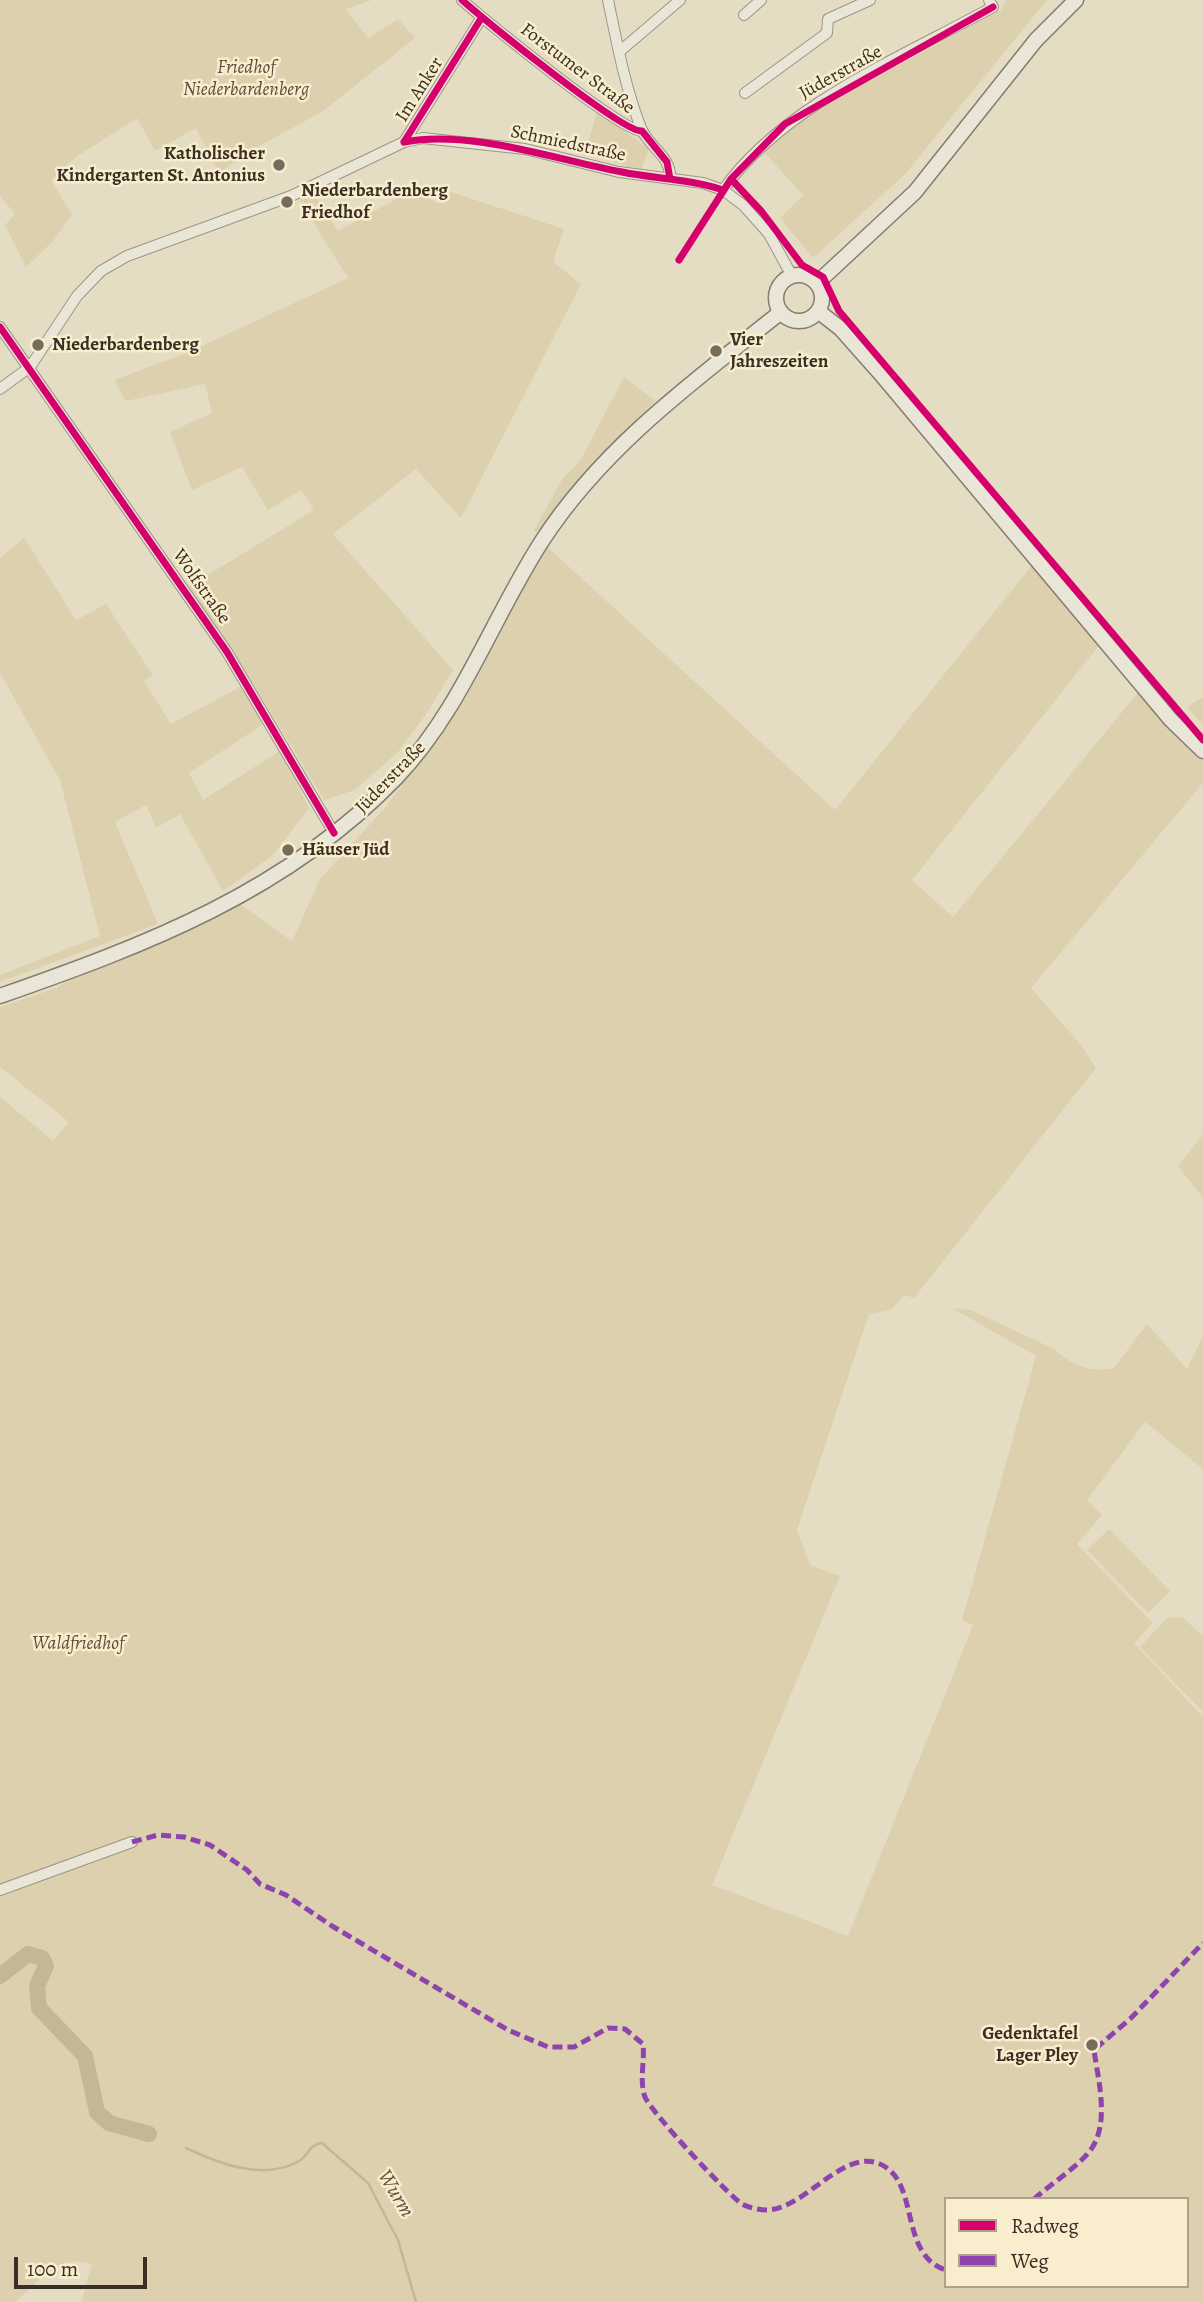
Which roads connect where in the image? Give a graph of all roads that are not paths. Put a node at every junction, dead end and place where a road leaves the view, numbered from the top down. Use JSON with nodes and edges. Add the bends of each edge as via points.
{"nodes":[{"id":1,"x":463,"y":0,"type":"edge"},
{"id":2,"x":608,"y":0,"type":"edge"},
{"id":3,"x":680,"y":0,"type":"edge"},
{"id":4,"x":761,"y":0,"type":"edge"},
{"id":5,"x":870,"y":0,"type":"edge"},
{"id":6,"x":1076,"y":0,"type":"edge"},
{"id":7,"x":991,"y":4,"type":"edge"},
{"id":8,"x":744,"y":15,"type":"dead end"},
{"id":9,"x":482,"y":17,"type":"junction"},
{"id":10,"x":619,"y":52,"type":"junction"},
{"id":11,"x":746,"y":93,"type":"dead end"},
{"id":12,"x":642,"y":131,"type":"junction"},
{"id":13,"x":404,"y":142,"type":"junction"},
{"id":14,"x":670,"y":179,"type":"junction"},
{"id":15,"x":723,"y":190,"type":"junction"},
{"id":16,"x":792,"y":276,"type":"junction"},
{"id":17,"x":817,"y":283,"type":"junction"},
{"id":18,"x":818,"y":311,"type":"junction"},
{"id":19,"x":781,"y":312,"type":"junction"},
{"id":20,"x":0,"y":327,"type":"edge"},
{"id":21,"x":30,"y":367,"type":"junction"},
{"id":22,"x":0,"y":389,"type":"edge"},
{"id":23,"x":1203,"y":751,"type":"edge"},
{"id":24,"x":334,"y":833,"type":"junction"},
{"id":25,"x":0,"y":996,"type":"edge"},
{"id":26,"x":132,"y":1842,"type":"dead end"},
{"id":27,"x":0,"y":1890,"type":"edge"}],
"edges":[{"from":1,"to":9,"type":"street","name":"Forstumer Straße"},
{"from":2,"to":10,"type":"street"},
{"from":3,"to":10,"type":"street"},
{"from":4,"to":8,"type":"street"},
{"from":5,"to":11,"type":"street","via":[[828,19],[827,33]]},
{"from":6,"to":17,"type":"main road","via":[[1036,40],[915,192]]},
{"from":7,"to":15,"type":"street","name":"Jüderstraße","via":[[792,119]]},
{"from":9,"to":12,"type":"street","name":"Forstumer Straße","via":[[629,128]]},
{"from":9,"to":13,"type":"street","name":"Im Anker"},
{"from":10,"to":12,"type":"street"},
{"from":12,"to":14,"type":"street","name":"Forstumer Straße","via":[[667,162]]},
{"from":13,"to":14,"type":"street","name":"Schmiedstraße","via":[[423,138],[524,149]]},
{"from":13,"to":21,"type":"street","name":"Schmiedstraße","via":[[291,195],[127,256],[101,271],[77,296]]},
{"from":14,"to":15,"type":"street","name":"Schmiedstraße"},
{"from":15,"to":16,"type":"street","via":[[769,234]]},
{"from":16,"to":17,"type":"main road","via":[[805,276]]},
{"from":16,"to":19,"type":"main road","via":[[777,291]]},
{"from":17,"to":18,"type":"main road","via":[[822,297]]},
{"from":18,"to":19,"type":"main road","via":[[800,321]]},
{"from":18,"to":23,"type":"main road","via":[[841,329],[880,373],[1171,720]]},
{"from":19,"to":24,"type":"main road","name":"Jüderstraße","via":[[635,434],[586,482],[542,541],[442,722],[395,778]]},
{"from":20,"to":21,"type":"street","name":"Wolfstraße"},
{"from":21,"to":22,"type":"street"},
{"from":21,"to":24,"type":"street","name":"Wolfstraße","via":[[227,652]]},
{"from":24,"to":25,"type":"main road","name":"Jüderstraße","via":[[235,899],[159,938]]},
{"from":26,"to":27,"type":"street"}]}
